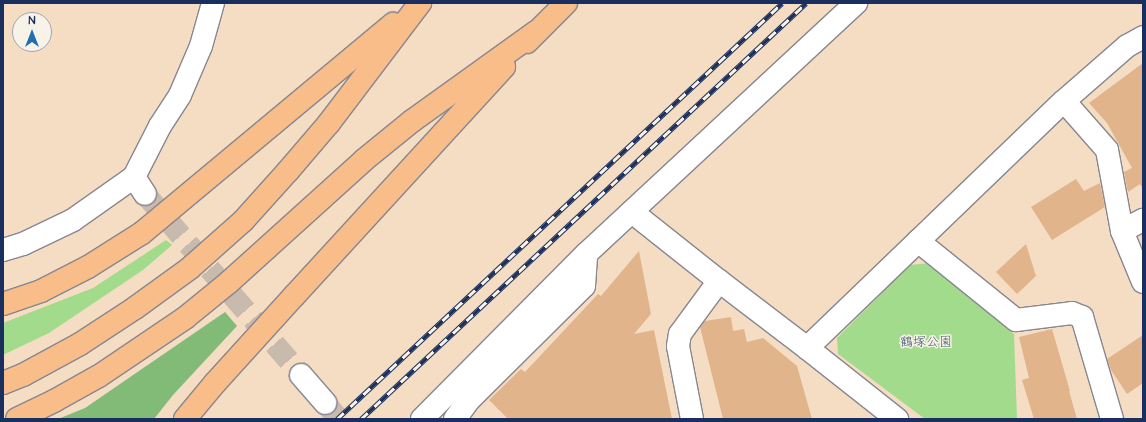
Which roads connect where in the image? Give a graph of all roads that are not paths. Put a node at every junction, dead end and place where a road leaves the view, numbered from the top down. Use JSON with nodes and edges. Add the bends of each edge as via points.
{"nodes":[{"id":1,"x":213,"y":3,"type":"edge"},
{"id":2,"x":419,"y":3,"type":"edge"},
{"id":3,"x":566,"y":3,"type":"edge"},
{"id":4,"x":856,"y":3,"type":"edge"},
{"id":5,"x":536,"y":32,"type":"junction"},
{"id":6,"x":1143,"y":37,"type":"edge"},
{"id":7,"x":1064,"y":101,"type":"junction"},
{"id":8,"x":632,"y":212,"type":"junction"},
{"id":9,"x":1143,"y":220,"type":"edge"},
{"id":10,"x":1122,"y":231,"type":"junction"},
{"id":11,"x":918,"y":242,"type":"junction"},
{"id":12,"x":3,"y":250,"type":"edge"},
{"id":13,"x":586,"y":254,"type":"junction"},
{"id":14,"x":719,"y":281,"type":"junction"},
{"id":15,"x":1143,"y":282,"type":"edge"},
{"id":16,"x":3,"y":304,"type":"edge"},
{"id":17,"x":807,"y":348,"type":"junction"},
{"id":18,"x":301,"y":375,"type":"tunnel mouth"},
{"id":19,"x":3,"y":383,"type":"edge"},
{"id":20,"x":325,"y":403,"type":"tunnel mouth"},
{"id":21,"x":461,"y":417,"type":"edge"},
{"id":22,"x":17,"y":419,"type":"edge"},
{"id":23,"x":186,"y":419,"type":"edge"},
{"id":24,"x":422,"y":419,"type":"edge"},
{"id":25,"x":692,"y":419,"type":"edge"},
{"id":26,"x":897,"y":419,"type":"edge"},
{"id":27,"x":1112,"y":419,"type":"edge"}],
"edges":[{"from":1,"to":12,"type":"street","via":[[201,46],[180,95],[160,126],[139,185],[23,244]]},
{"from":2,"to":16,"type":"highway","via":[[142,233],[88,267],[41,291]]},
{"from":2,"to":19,"type":"highway","via":[[329,123],[243,222],[190,268],[135,308],[80,344]]},
{"from":3,"to":5,"type":"highway"},
{"from":4,"to":8,"type":"street"},
{"from":5,"to":22,"type":"highway","via":[[412,121],[364,160],[185,318],[99,376]]},
{"from":5,"to":23,"type":"highway","via":[[299,290]]},
{"from":6,"to":7,"type":"street","via":[[1127,46]]},
{"from":7,"to":10,"type":"street","via":[[1107,150]]},
{"from":7,"to":11,"type":"street"},
{"from":8,"to":13,"type":"street"},
{"from":8,"to":14,"type":"street"},
{"from":9,"to":10,"type":"street"},
{"from":10,"to":15,"type":"street"},
{"from":11,"to":17,"type":"street"},
{"from":11,"to":27,"type":"street","via":[[1016,320],[1072,313],[1082,317]]},
{"from":13,"to":21,"type":"street","via":[[584,286],[468,401]]},
{"from":13,"to":24,"type":"street"},
{"from":14,"to":17,"type":"street"},
{"from":14,"to":25,"type":"street","via":[[680,334],[678,346]]},
{"from":17,"to":26,"type":"street"},
{"from":18,"to":20,"type":"street"}]}
